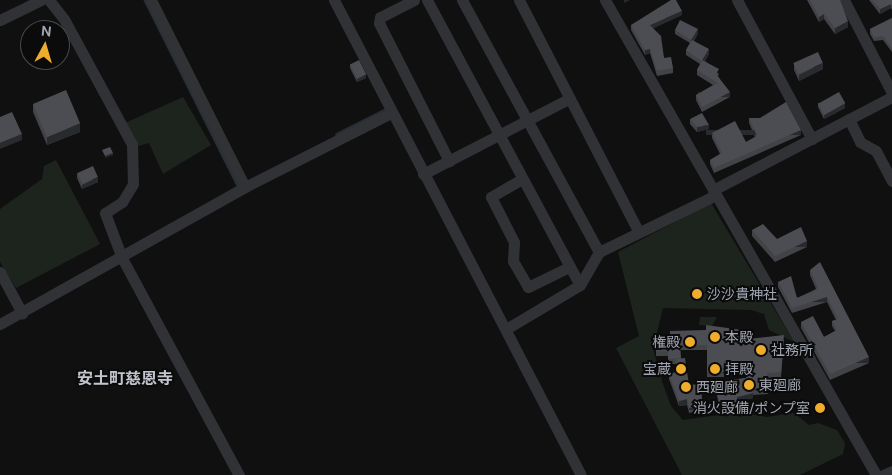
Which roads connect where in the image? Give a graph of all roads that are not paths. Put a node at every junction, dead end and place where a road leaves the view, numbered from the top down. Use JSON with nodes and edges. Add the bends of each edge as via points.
{"nodes":[{"id":1,"x":41,"y":0,"type":"edge"},
{"id":2,"x":49,"y":0,"type":"edge"},
{"id":3,"x":151,"y":0,"type":"edge"},
{"id":4,"x":334,"y":0,"type":"edge"},
{"id":5,"x":414,"y":0,"type":"edge"},
{"id":6,"x":427,"y":0,"type":"edge"},
{"id":7,"x":462,"y":0,"type":"edge"},
{"id":8,"x":519,"y":0,"type":"edge"},
{"id":9,"x":605,"y":0,"type":"edge"},
{"id":10,"x":737,"y":0,"type":"edge"},
{"id":11,"x":844,"y":0,"type":"edge"},
{"id":12,"x":0,"y":20,"type":"edge"},
{"id":13,"x":892,"y":92,"type":"edge"},
{"id":14,"x":892,"y":97,"type":"edge"},
{"id":15,"x":570,"y":98,"type":"junction"},
{"id":16,"x":391,"y":113,"type":"junction"},
{"id":17,"x":849,"y":119,"type":"junction"},
{"id":18,"x":526,"y":121,"type":"junction"},
{"id":19,"x":499,"y":135,"type":"junction"},
{"id":20,"x":812,"y":139,"type":"junction"},
{"id":21,"x":449,"y":160,"type":"junction"},
{"id":22,"x":423,"y":174,"type":"junction"},
{"id":23,"x":522,"y":180,"type":"junction"},
{"id":24,"x":892,"y":181,"type":"edge"},
{"id":25,"x":246,"y":187,"type":"junction"},
{"id":26,"x":715,"y":193,"type":"junction"},
{"id":27,"x":639,"y":232,"type":"junction"},
{"id":28,"x":599,"y":252,"type":"junction"},
{"id":29,"x":122,"y":258,"type":"junction"},
{"id":30,"x":568,"y":267,"type":"junction"},
{"id":31,"x":0,"y":272,"type":"edge"},
{"id":32,"x":580,"y":285,"type":"junction"},
{"id":33,"x":22,"y":313,"type":"junction"},
{"id":34,"x":0,"y":324,"type":"edge"},
{"id":35,"x":506,"y":329,"type":"junction"},
{"id":36,"x":892,"y":471,"type":"edge"},
{"id":37,"x":239,"y":475,"type":"edge"},
{"id":38,"x":582,"y":475,"type":"edge"},
{"id":39,"x":876,"y":475,"type":"edge"},
{"id":40,"x":883,"y":475,"type":"edge"}],
"edges":[{"from":1,"to":12,"type":"street"},
{"from":2,"to":29,"type":"street","via":[[64,19],[132,144],[133,184],[122,202],[105,213]]},
{"from":3,"to":25,"type":"street"},
{"from":4,"to":16,"type":"street"},
{"from":5,"to":21,"type":"street","via":[[380,17],[379,23]]},
{"from":6,"to":19,"type":"street"},
{"from":7,"to":18,"type":"street"},
{"from":8,"to":15,"type":"street"},
{"from":9,"to":26,"type":"street"},
{"from":10,"to":20,"type":"street"},
{"from":11,"to":13,"type":"street"},
{"from":14,"to":17,"type":"street"},
{"from":15,"to":18,"type":"street"},
{"from":15,"to":27,"type":"street"},
{"from":16,"to":22,"type":"street"},
{"from":16,"to":25,"type":"street"},
{"from":17,"to":20,"type":"street"},
{"from":17,"to":24,"type":"street","via":[[860,142],[876,151]]},
{"from":18,"to":19,"type":"street"},
{"from":18,"to":28,"type":"street"},
{"from":19,"to":21,"type":"street"},
{"from":19,"to":23,"type":"street"},
{"from":20,"to":26,"type":"street"},
{"from":21,"to":22,"type":"street"},
{"from":22,"to":35,"type":"street"},
{"from":23,"to":30,"type":"street"},
{"from":23,"to":30,"type":"street","via":[[491,197],[514,242],[513,261],[528,287]]},
{"from":25,"to":29,"type":"street"},
{"from":26,"to":27,"type":"street"},
{"from":26,"to":39,"type":"street"},
{"from":27,"to":28,"type":"street"},
{"from":28,"to":32,"type":"street"},
{"from":29,"to":33,"type":"street"},
{"from":29,"to":37,"type":"street"},
{"from":30,"to":32,"type":"street"},
{"from":31,"to":33,"type":"street"},
{"from":32,"to":35,"type":"street"},
{"from":33,"to":34,"type":"street"},
{"from":35,"to":38,"type":"street"},
{"from":36,"to":40,"type":"street"}]}
